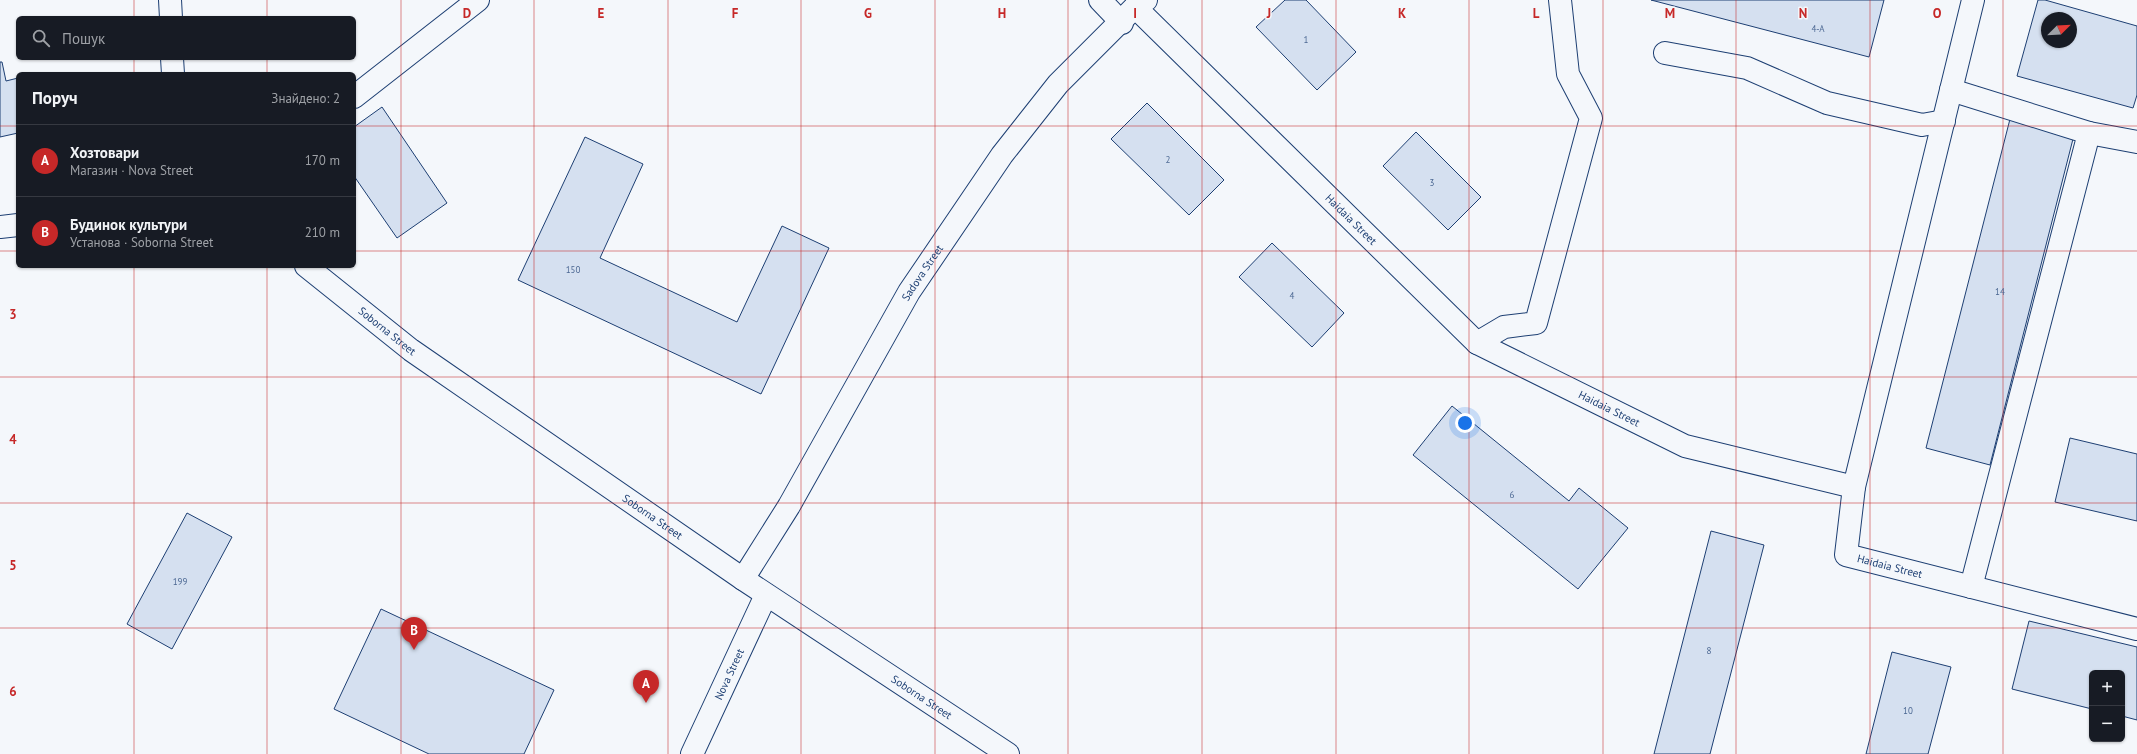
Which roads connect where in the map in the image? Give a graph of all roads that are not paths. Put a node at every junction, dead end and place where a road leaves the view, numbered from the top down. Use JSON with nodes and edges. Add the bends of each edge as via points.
{"nodes":[{"id":1,"x":170,"y":0,"type":"edge"},
{"id":2,"x":478,"y":0,"type":"edge"},
{"id":3,"x":1100,"y":0,"type":"edge"},
{"id":4,"x":1560,"y":0,"type":"edge"},
{"id":5,"x":1973,"y":0,"type":"edge"},
{"id":6,"x":1134,"y":10,"type":"edge"},
{"id":7,"x":171,"y":16,"type":"edge"},
{"id":8,"x":1665,"y":53,"type":"dead end"},
{"id":9,"x":172,"y":60,"type":"edge"},
{"id":10,"x":173,"y":72,"type":"edge"},
{"id":11,"x":1951,"y":90,"type":"junction"},
{"id":12,"x":356,"y":95,"type":"edge"},
{"id":13,"x":1944,"y":121,"type":"junction"},
{"id":14,"x":2089,"y":133,"type":"junction"},
{"id":15,"x":2137,"y":142,"type":"edge"},
{"id":16,"x":16,"y":225,"type":"edge"},
{"id":17,"x":0,"y":227,"type":"edge"},
{"id":18,"x":308,"y":268,"type":"edge"},
{"id":19,"x":1477,"y":343,"type":"junction"},
{"id":20,"x":1854,"y":487,"type":"junction"},
{"id":21,"x":743,"y":579,"type":"junction"},
{"id":22,"x":1971,"y":587,"type":"junction"},
{"id":23,"x":766,"y":595,"type":"junction"},
{"id":24,"x":2137,"y":629,"type":"edge"},
{"id":25,"x":692,"y":754,"type":"edge"},
{"id":26,"x":1008,"y":754,"type":"edge"}],
"edges":[{"from":1,"to":7,"type":"street"},
{"from":2,"to":12,"type":"street"},
{"from":3,"to":6,"type":"street","name":"Haidaia Street"},
{"from":4,"to":19,"type":"street","via":[[1568,74],[1590,118],[1536,323],[1504,327]]},
{"from":5,"to":11,"type":"street"},
{"from":6,"to":19,"type":"street","name":"Haidaia Street"},
{"from":6,"to":21,"type":"street","name":"Sadova Street","via":[[1058,84],[1002,156],[909,292],[789,506]]},
{"from":8,"to":13,"type":"street","via":[[1747,68],[1827,103],[1922,125]]},
{"from":9,"to":10,"type":"street"},
{"from":11,"to":13,"type":"street"},
{"from":11,"to":14,"type":"street"},
{"from":13,"to":20,"type":"street"},
{"from":14,"to":15,"type":"street"},
{"from":14,"to":22,"type":"street"},
{"from":16,"to":17,"type":"street"},
{"from":18,"to":21,"type":"street","name":"Soborna Street","via":[[410,350]]},
{"from":19,"to":20,"type":"street","name":"Haidaia Street","via":[[1685,446]]},
{"from":20,"to":22,"type":"street","name":"Haidaia Street","via":[[1846,555]]},
{"from":21,"to":23,"type":"street","name":"Soborna Street"},
{"from":22,"to":24,"type":"street","name":"Haidaia Street"},
{"from":23,"to":25,"type":"street","name":"Nova Street"},
{"from":23,"to":26,"type":"street","name":"Soborna Street"}]}
